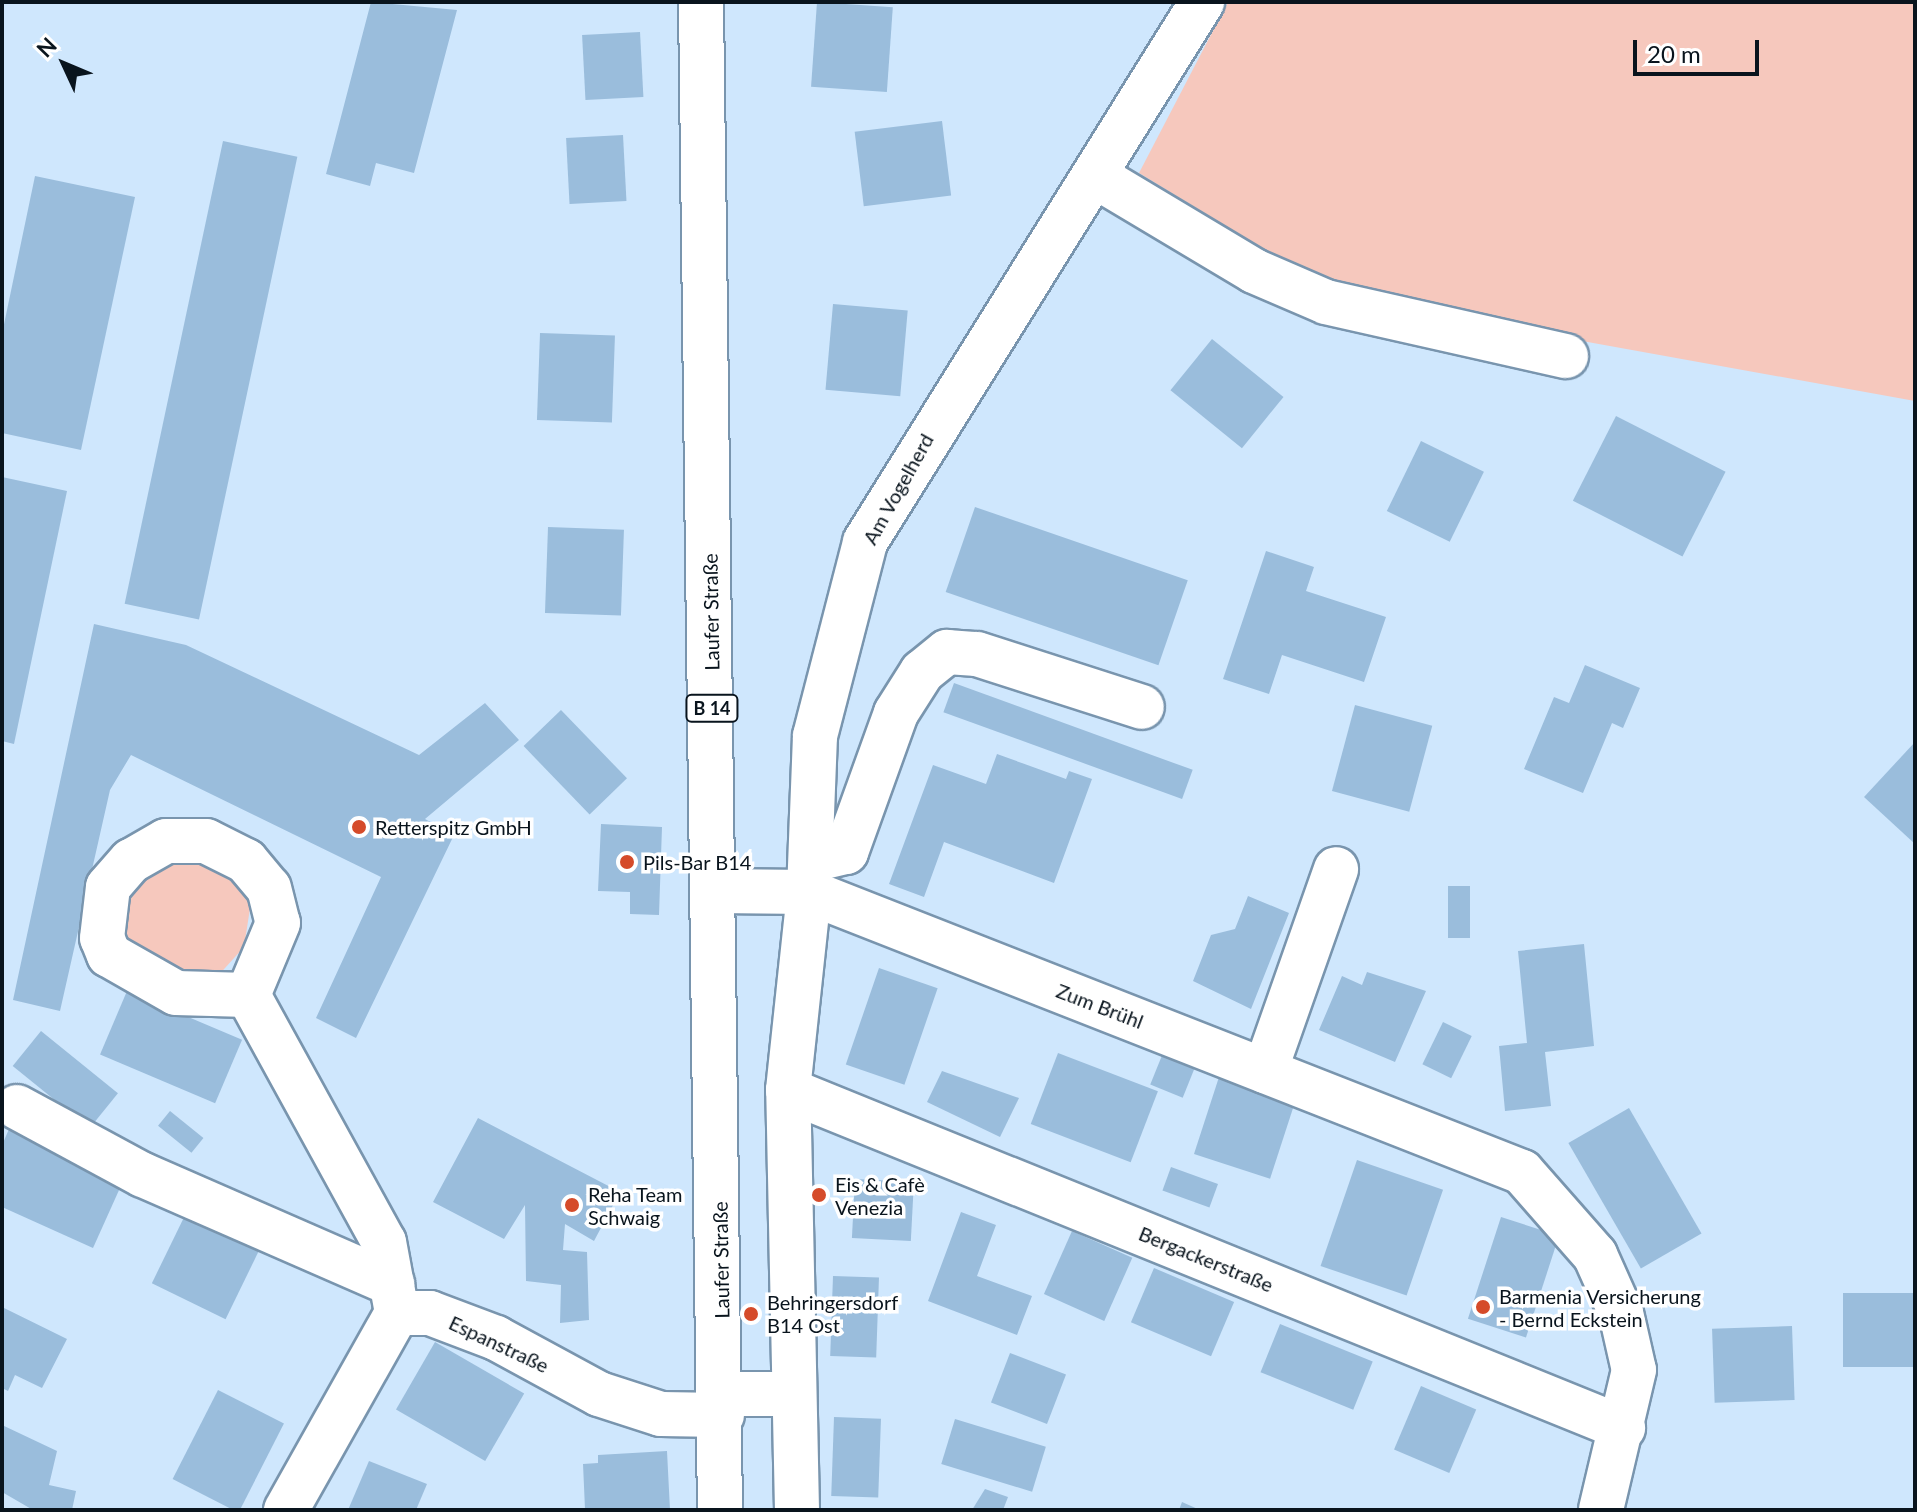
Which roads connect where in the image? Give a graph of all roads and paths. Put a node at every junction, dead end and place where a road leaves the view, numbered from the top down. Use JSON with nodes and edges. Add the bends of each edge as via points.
{"nodes":[{"id":1,"x":701,"y":2,"type":"edge"},
{"id":2,"x":1202,"y":2,"type":"edge"},
{"id":3,"x":1097,"y":177,"type":"junction"},
{"id":4,"x":1566,"y":356,"type":"dead end"},
{"id":5,"x":1142,"y":707,"type":"dead end"},
{"id":6,"x":1336,"y":869,"type":"dead end"},
{"id":7,"x":810,"y":876,"type":"junction"},
{"id":8,"x":715,"y":891,"type":"junction"},
{"id":9,"x":248,"y":995,"type":"dead end"},
{"id":10,"x":1265,"y":1071,"type":"junction"},
{"id":11,"x":788,"y":1090,"type":"junction"},
{"id":12,"x":17,"y":1107,"type":"dead end"},
{"id":13,"x":395,"y":1299,"type":"junction"},
{"id":14,"x":789,"y":1394,"type":"junction"},
{"id":15,"x":722,"y":1404,"type":"junction"},
{"id":16,"x":1623,"y":1428,"type":"junction"},
{"id":17,"x":286,"y":1510,"type":"edge"},
{"id":18,"x":720,"y":1510,"type":"edge"},
{"id":19,"x":797,"y":1510,"type":"edge"},
{"id":20,"x":1601,"y":1510,"type":"edge"}],
"edges":[{"from":1,"to":8,"type":"street","name":"Laufer Straße","number":"B 14"},
{"from":2,"to":3,"type":"street","name":"Am Vogelherd"},
{"from":3,"to":4,"type":"street","via":[[1254,271],[1326,302]]},
{"from":3,"to":7,"type":"street","name":"Am Vogelherd","via":[[950,397],[865,542],[815,736]]},
{"from":5,"to":7,"type":"street","via":[[977,654],[947,652],[922,672],[896,713],[846,852]]},
{"from":6,"to":10,"type":"street"},
{"from":7,"to":8,"type":"street","name":"Zum Brühl"},
{"from":7,"to":10,"type":"street","name":"Zum Brühl"},
{"from":7,"to":11,"type":"street"},
{"from":8,"to":15,"type":"street","name":"Laufer Straße","number":"B 14"},
{"from":9,"to":13,"type":"street","via":[[384,1242]]},
{"from":10,"to":16,"type":"street","name":"Zum Brühl","via":[[1522,1172],[1595,1255],[1634,1370]]},
{"from":11,"to":14,"type":"street"},
{"from":11,"to":16,"type":"street","name":"Bergackerstraße"},
{"from":12,"to":13,"type":"street"},
{"from":13,"to":15,"type":"street","name":"Espanstraße","via":[[496,1338],[599,1394],[661,1414]]},
{"from":13,"to":17,"type":"street"},
{"from":14,"to":15,"type":"street","name":"Espanstraße"},
{"from":14,"to":19,"type":"street"},
{"from":15,"to":18,"type":"street","name":"Laufer Straße","number":"B 14"},
{"from":16,"to":20,"type":"street","name":"Zum Brühl"}]}
